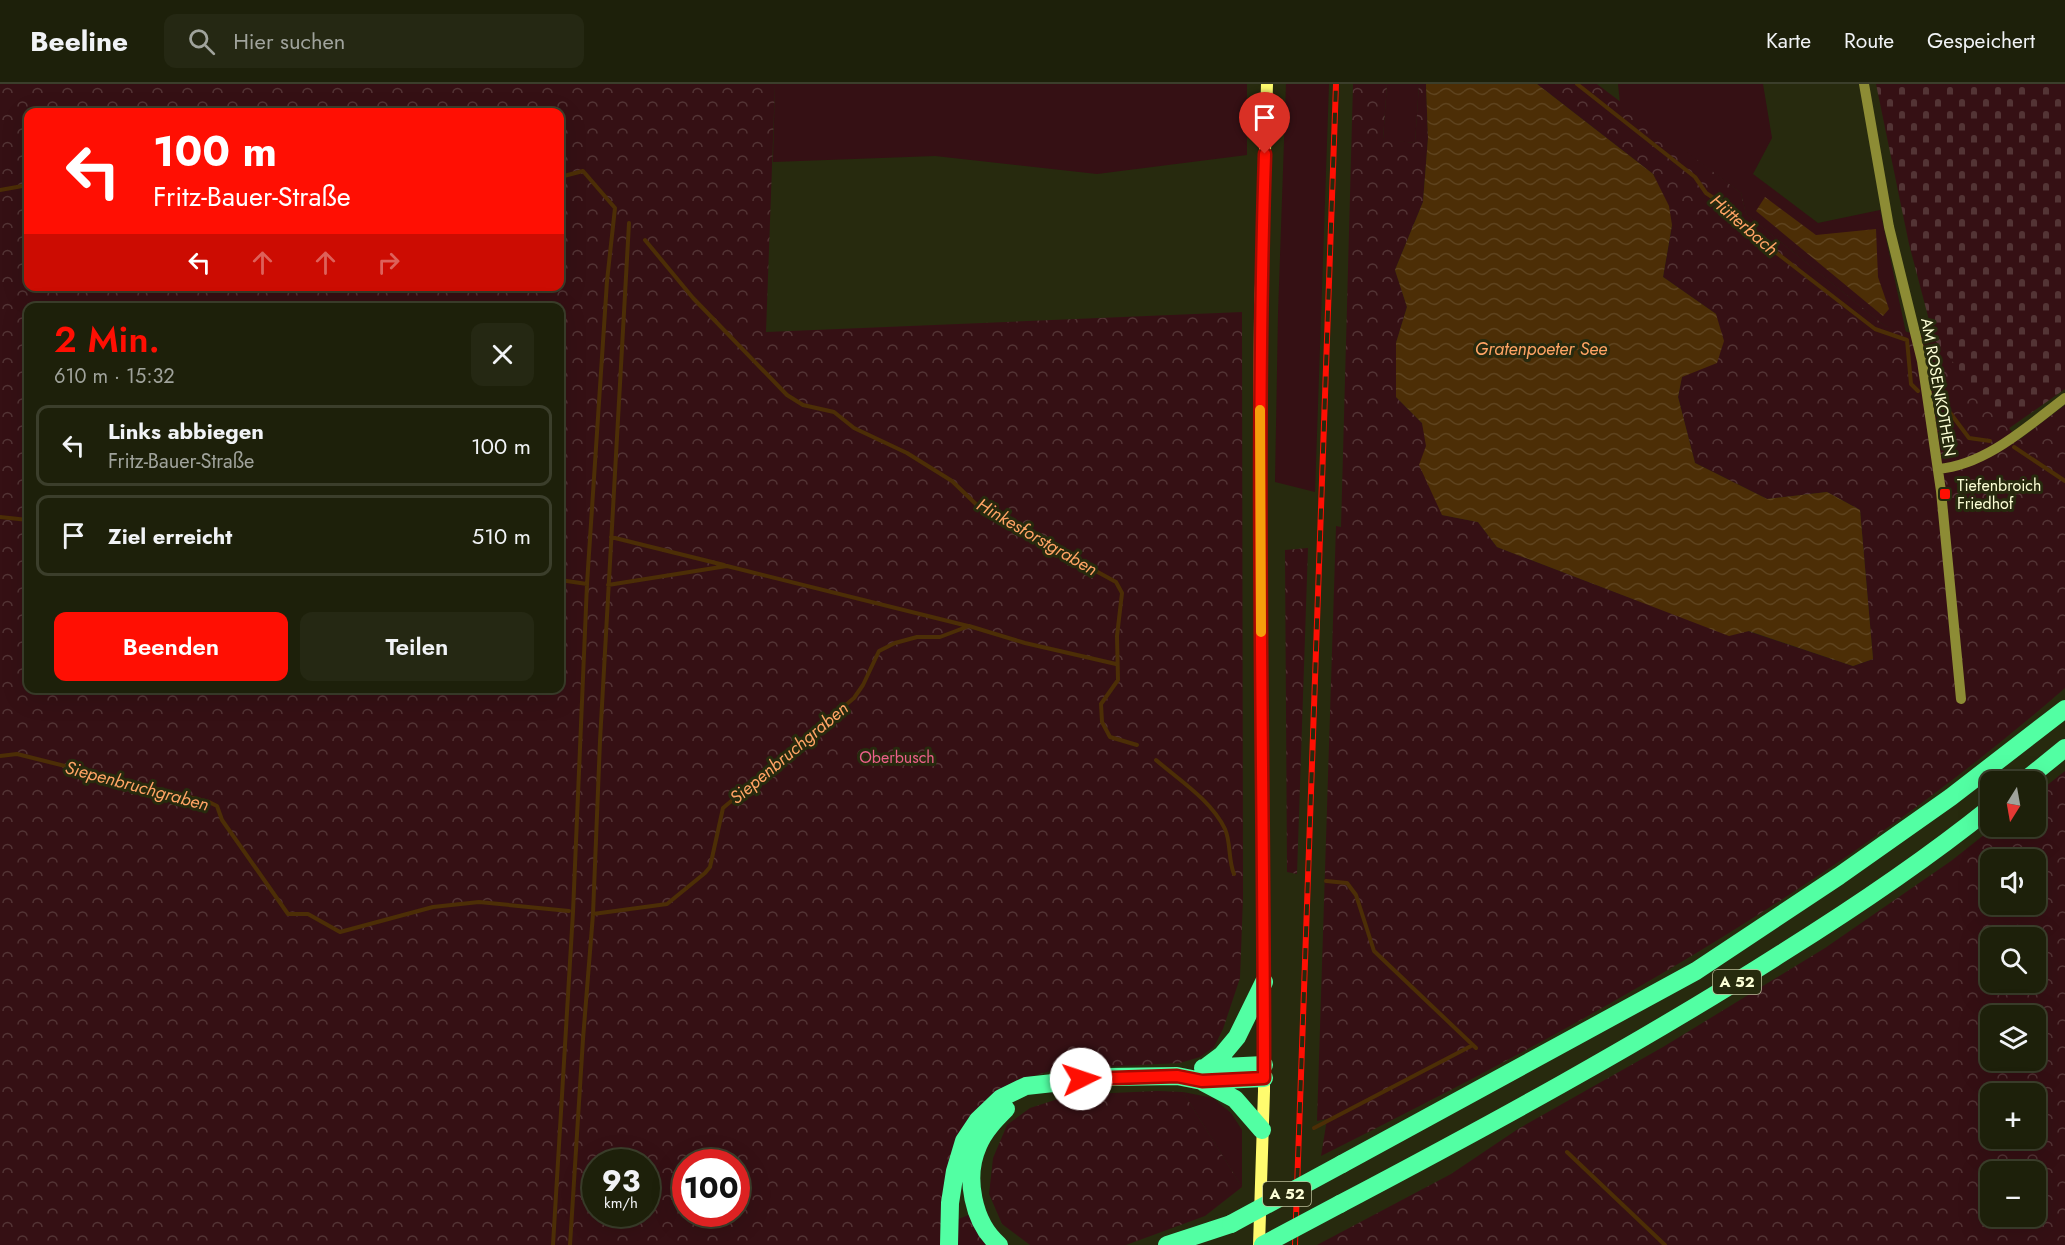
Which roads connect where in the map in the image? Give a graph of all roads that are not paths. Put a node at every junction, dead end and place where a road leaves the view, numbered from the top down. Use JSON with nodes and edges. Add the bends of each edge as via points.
{"nodes":[{"id":1,"x":1267,"y":84,"type":"edge"},
{"id":2,"x":1864,"y":84,"type":"edge"},
{"id":3,"x":2065,"y":398,"type":"edge"},
{"id":4,"x":1938,"y":469,"type":"junction"},
{"id":5,"x":1961,"y":699,"type":"dead end"},
{"id":6,"x":2065,"y":709,"type":"edge"},
{"id":7,"x":2065,"y":748,"type":"edge"},
{"id":8,"x":2037,"y":771,"type":"edge"},
{"id":9,"x":1980,"y":816,"type":"edge"},
{"id":10,"x":1264,"y":982,"type":"junction"},
{"id":11,"x":1264,"y":1072,"type":"junction"},
{"id":12,"x":1204,"y":1074,"type":"junction"},
{"id":13,"x":1058,"y":1081,"type":"junction"},
{"id":14,"x":1262,"y":1130,"type":"junction"},
{"id":15,"x":1232,"y":1224,"type":"junction"},
{"id":16,"x":950,"y":1245,"type":"edge"},
{"id":17,"x":999,"y":1245,"type":"edge"},
{"id":18,"x":1167,"y":1245,"type":"edge"},
{"id":19,"x":1192,"y":1245,"type":"edge"},
{"id":20,"x":1261,"y":1245,"type":"edge"}],
"edges":[{"from":1,"to":10,"type":"main road","via":[[1259,454]]},
{"from":2,"to":4,"type":"street","name":"AM ROSENKOTHEN","via":[[1889,227],[1922,361]]},
{"from":3,"to":4,"type":"street","via":[[1986,454],[1963,465]]},
{"from":4,"to":5,"type":"street","name":"AM ROSENKOTHEN"},
{"from":6,"to":15,"type":"highway","number":"A 52","bridge":true,"via":[[1951,797],[1696,971]]},
{"from":7,"to":8,"type":"highway"},
{"from":9,"to":20,"type":"highway","number":"A 52","bridge":true,"via":[[1859,904],[1711,999],[1481,1130]]},
{"from":10,"to":11,"type":"main road"},
{"from":10,"to":12,"type":"highway","via":[[1237,1036]]},
{"from":11,"to":12,"type":"highway"},
{"from":11,"to":14,"type":"main road"},
{"from":12,"to":13,"type":"highway"},
{"from":12,"to":14,"type":"highway","via":[[1235,1099]]},
{"from":13,"to":16,"type":"highway","via":[[1026,1086],[1001,1098],[978,1120],[964,1141],[950,1203]]},
{"from":13,"to":17,"type":"highway","via":[[1008,1108],[989,1126],[977,1147],[972,1191],[980,1219]]},
{"from":14,"to":20,"type":"main road"},
{"from":15,"to":18,"type":"highway"},
{"from":15,"to":19,"type":"highway","number":"A 52"}]}
